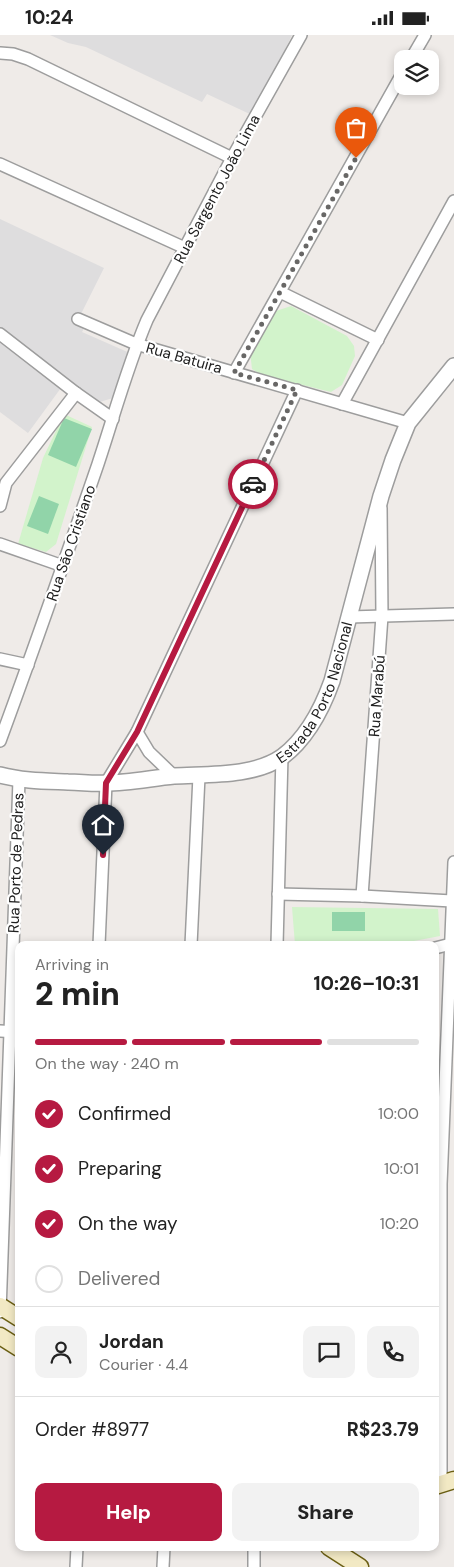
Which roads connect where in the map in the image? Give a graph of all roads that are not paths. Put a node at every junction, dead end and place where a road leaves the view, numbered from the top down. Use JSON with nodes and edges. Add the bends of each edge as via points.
{"nodes":[{"id":1,"x":301,"y":35,"type":"edge"},
{"id":2,"x":425,"y":35,"type":"edge"},
{"id":3,"x":416,"y":50,"type":"edge"},
{"id":4,"x":0,"y":53,"type":"edge"},
{"id":5,"x":394,"y":88,"type":"edge"},
{"id":6,"x":232,"y":157,"type":"junction"},
{"id":7,"x":0,"y":164,"type":"edge"},
{"id":8,"x":454,"y":201,"type":"edge"},
{"id":9,"x":185,"y":248,"type":"junction"},
{"id":10,"x":280,"y":292,"type":"junction"},
{"id":11,"x":78,"y":319,"type":"dead end"},
{"id":12,"x":0,"y":334,"type":"edge"},
{"id":13,"x":378,"y":340,"type":"junction"},
{"id":14,"x":136,"y":344,"type":"junction"},
{"id":15,"x":454,"y":366,"type":"edge"},
{"id":16,"x":234,"y":373,"type":"junction"},
{"id":17,"x":297,"y":390,"type":"junction"},
{"id":18,"x":76,"y":393,"type":"junction"},
{"id":19,"x":342,"y":404,"type":"junction"},
{"id":20,"x":113,"y":419,"type":"junction"},
{"id":21,"x":408,"y":423,"type":"junction"},
{"id":22,"x":3,"y":480,"type":"edge"},
{"id":23,"x":381,"y":496,"type":"junction"},
{"id":24,"x":0,"y":505,"type":"edge"},
{"id":25,"x":0,"y":544,"type":"edge"},
{"id":26,"x":64,"y":566,"type":"junction"},
{"id":27,"x":454,"y":614,"type":"edge"},
{"id":28,"x":382,"y":616,"type":"junction"},
{"id":29,"x":349,"y":617,"type":"junction"},
{"id":30,"x":0,"y":659,"type":"edge"},
{"id":31,"x":28,"y":665,"type":"junction"},
{"id":32,"x":137,"y":732,"type":"junction"},
{"id":33,"x":0,"y":741,"type":"edge"},
{"id":34,"x":282,"y":756,"type":"junction"},
{"id":35,"x":0,"y":775,"type":"edge"},
{"id":36,"x":174,"y":776,"type":"junction"},
{"id":37,"x":199,"y":776,"type":"junction"},
{"id":38,"x":19,"y":780,"type":"junction"},
{"id":39,"x":106,"y":783,"type":"junction"},
{"id":40,"x":454,"y":862,"type":"edge"},
{"id":41,"x":278,"y":894,"type":"junction"},
{"id":42,"x":362,"y":896,"type":"junction"},
{"id":43,"x":452,"y":901,"type":"junction"},
{"id":44,"x":99,"y":941,"type":"edge"},
{"id":45,"x":191,"y":941,"type":"edge"},
{"id":46,"x":277,"y":941,"type":"edge"},
{"id":47,"x":451,"y":944,"type":"junction"},
{"id":48,"x":439,"y":947,"type":"edge"},
{"id":49,"x":10,"y":1031,"type":"edge"},
{"id":50,"x":450,"y":1049,"type":"edge"},
{"id":51,"x":439,"y":1138,"type":"edge"},
{"id":52,"x":439,"y":1244,"type":"edge"},
{"id":53,"x":0,"y":1306,"type":"edge"},
{"id":54,"x":0,"y":1312,"type":"edge"},
{"id":55,"x":15,"y":1315,"type":"edge"},
{"id":56,"x":0,"y":1336,"type":"edge"},
{"id":57,"x":15,"y":1345,"type":"edge"},
{"id":58,"x":443,"y":1483,"type":"edge"},
{"id":59,"x":78,"y":1551,"type":"edge"},
{"id":60,"x":164,"y":1551,"type":"edge"},
{"id":61,"x":254,"y":1551,"type":"edge"},
{"id":62,"x":345,"y":1557,"type":"edge"},
{"id":63,"x":76,"y":1567,"type":"edge"},
{"id":64,"x":163,"y":1567,"type":"edge"},
{"id":65,"x":254,"y":1567,"type":"edge"},
{"id":66,"x":360,"y":1567,"type":"edge"}],
"edges":[{"from":1,"to":6,"type":"street","name":"Rua Sargento João Lima"},
{"from":2,"to":3,"type":"street"},
{"from":4,"to":6,"type":"street","via":[[28,59]]},
{"from":5,"to":10,"type":"street"},
{"from":6,"to":9,"type":"street","name":"Rua Sargento João Lima"},
{"from":7,"to":9,"type":"street"},
{"from":8,"to":13,"type":"street"},
{"from":9,"to":14,"type":"street","name":"Rua Sargento João Lima"},
{"from":10,"to":13,"type":"street"},
{"from":10,"to":16,"type":"street"},
{"from":11,"to":14,"type":"street","name":"Rua Batuira"},
{"from":12,"to":18,"type":"street"},
{"from":13,"to":19,"type":"street"},
{"from":14,"to":16,"type":"street","name":"Rua Batuira"},
{"from":14,"to":20,"type":"street","name":"Rua São Cristiano"},
{"from":15,"to":21,"type":"street","name":"Estrada Porto Nacional"},
{"from":16,"to":17,"type":"street","name":"Rua Batuira"},
{"from":17,"to":19,"type":"street","name":"Rua Batuira"},
{"from":17,"to":32,"type":"street"},
{"from":18,"to":20,"type":"street"},
{"from":18,"to":22,"type":"street"},
{"from":19,"to":21,"type":"street","name":"Rua Batuira"},
{"from":20,"to":26,"type":"street","name":"Rua São Cristiano"},
{"from":21,"to":23,"type":"street","name":"Estrada Porto Nacional"},
{"from":22,"to":24,"type":"street"},
{"from":23,"to":28,"type":"street","name":"Rua Marabú"},
{"from":23,"to":29,"type":"street","name":"Estrada Porto Nacional"},
{"from":25,"to":26,"type":"street"},
{"from":26,"to":31,"type":"street","name":"Rua São Cristiano"},
{"from":27,"to":28,"type":"street"},
{"from":28,"to":29,"type":"street"},
{"from":28,"to":42,"type":"street","name":"Rua Marabú"},
{"from":29,"to":34,"type":"street","name":"Estrada Porto Nacional","via":[[324,702],[298,741]]},
{"from":30,"to":31,"type":"street"},
{"from":31,"to":33,"type":"street","name":"Rua São Cristiano"},
{"from":32,"to":36,"type":"street","via":[[149,752]]},
{"from":32,"to":39,"type":"street"},
{"from":34,"to":37,"type":"street","name":"Estrada Porto Nacional","via":[[268,764],[236,773]]},
{"from":34,"to":41,"type":"street"},
{"from":35,"to":38,"type":"street","name":"Estrada Porto Nacional"},
{"from":36,"to":37,"type":"street","name":"Estrada Porto Nacional"},
{"from":36,"to":39,"type":"street","name":"Estrada Porto Nacional"},
{"from":37,"to":45,"type":"street"},
{"from":38,"to":39,"type":"street","name":"Estrada Porto Nacional"},
{"from":38,"to":49,"type":"street","name":"Rua Porto de Pedras"},
{"from":39,"to":44,"type":"street"},
{"from":40,"to":43,"type":"street"},
{"from":41,"to":42,"type":"street"},
{"from":41,"to":46,"type":"street"},
{"from":42,"to":43,"type":"street"},
{"from":43,"to":47,"type":"street"},
{"from":47,"to":48,"type":"street"},
{"from":47,"to":50,"type":"street"},
{"from":49,"to":53,"type":"street","name":"Rua Porto de Pedras"},
{"from":50,"to":51,"type":"street"},
{"from":52,"to":58,"type":"street"},
{"from":53,"to":54,"type":"street","name":"Rua Porto de Pedras"},
{"from":53,"to":55,"type":"main road"},
{"from":56,"to":57,"type":"main road"},
{"from":59,"to":63,"type":"street"},
{"from":60,"to":64,"type":"street"},
{"from":61,"to":65,"type":"street"},
{"from":62,"to":66,"type":"main road"}]}
